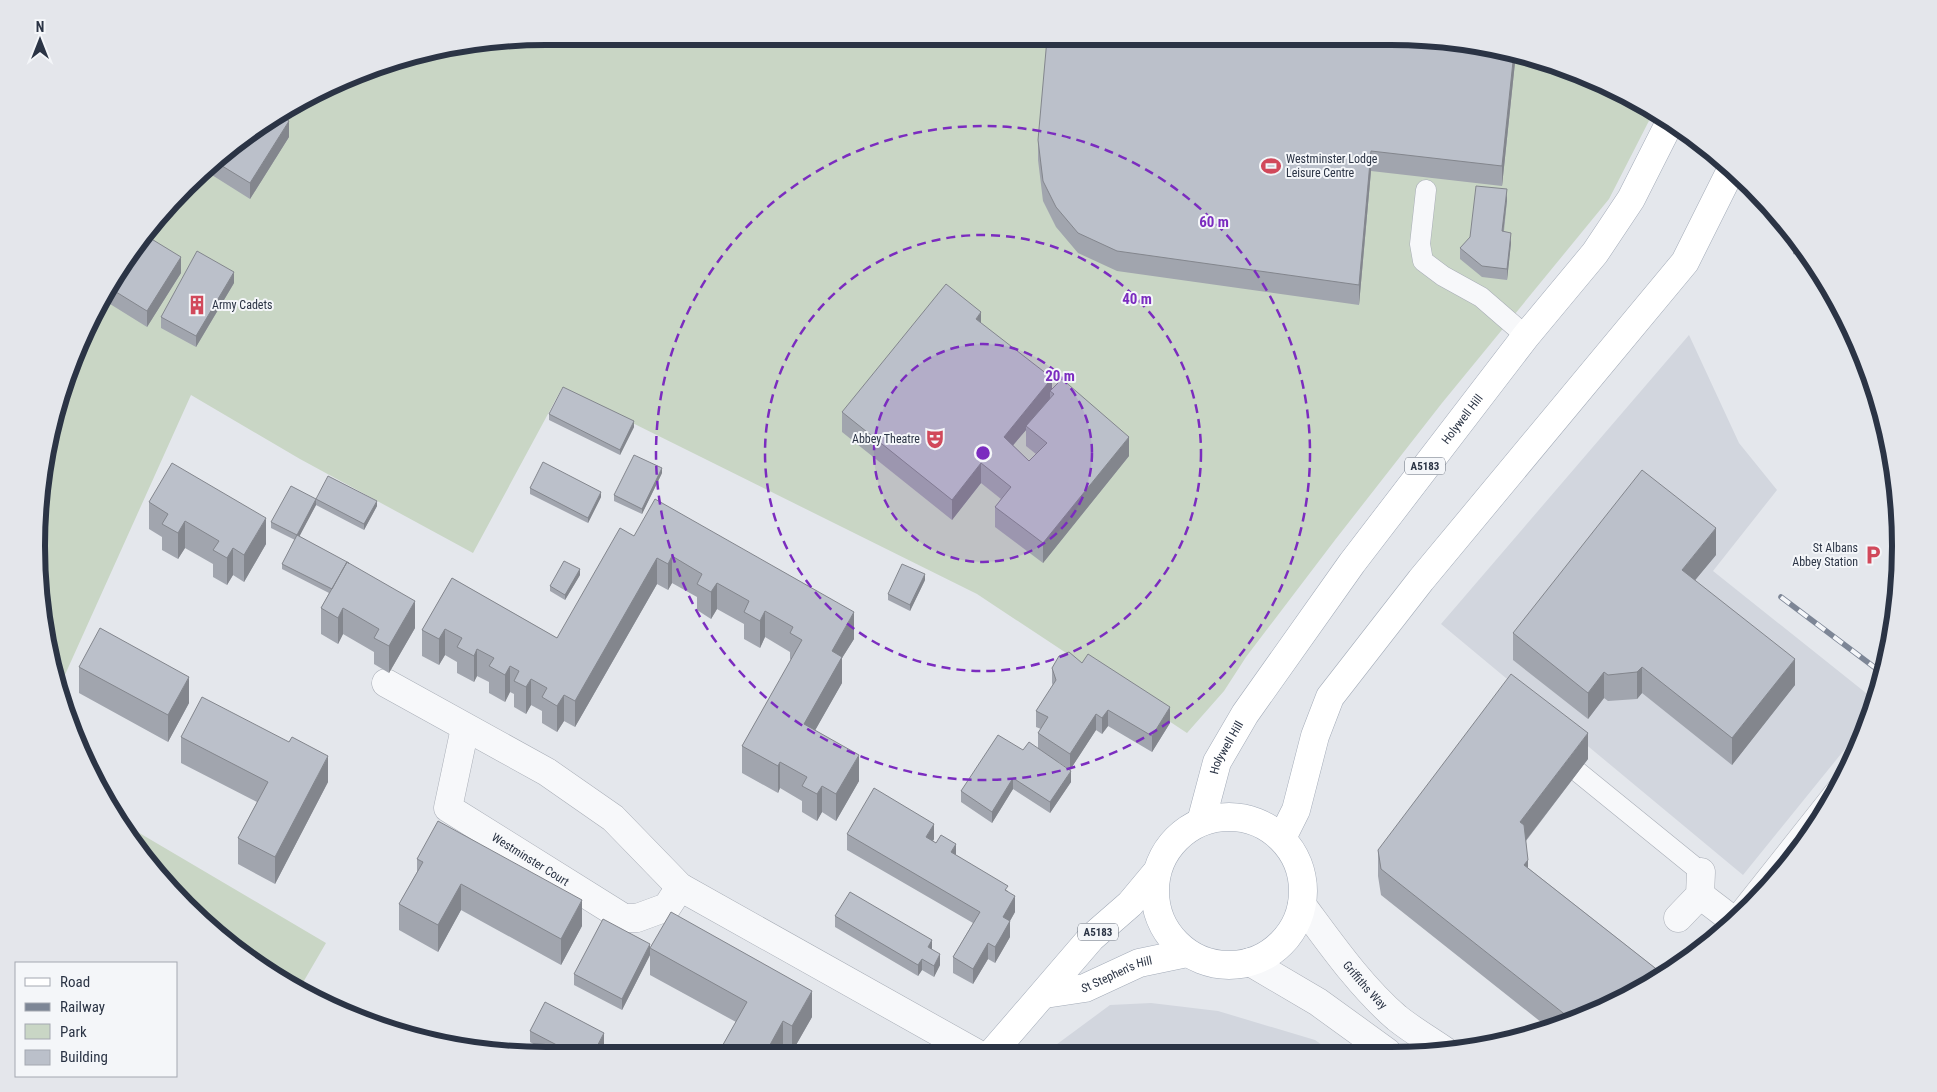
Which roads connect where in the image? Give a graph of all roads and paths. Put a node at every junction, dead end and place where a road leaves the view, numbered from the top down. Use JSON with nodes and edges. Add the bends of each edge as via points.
{"nodes":[{"id":1,"x":1667,"y":128,"type":"edge"},
{"id":2,"x":1728,"y":176,"type":"edge"},
{"id":3,"x":1426,"y":190,"type":"edge"},
{"id":4,"x":1526,"y":336,"type":"junction"},
{"id":5,"x":386,"y":683,"type":"edge"},
{"id":6,"x":465,"y":728,"type":"junction"},
{"id":7,"x":1578,"y":772,"type":"edge"},
{"id":8,"x":1201,"y":822,"type":"junction"},
{"id":9,"x":1282,"y":838,"type":"junction"},
{"id":10,"x":1156,"y":874,"type":"junction"},
{"id":11,"x":1700,"y":883,"type":"junction"},
{"id":12,"x":680,"y":887,"type":"junction"},
{"id":13,"x":1302,"y":905,"type":"junction"},
{"id":14,"x":1729,"y":915,"type":"edge"},
{"id":15,"x":1678,"y":918,"type":"dead end"},
{"id":16,"x":1187,"y":953,"type":"junction"},
{"id":17,"x":1250,"y":962,"type":"junction"},
{"id":18,"x":1045,"y":994,"type":"junction"},
{"id":19,"x":1435,"y":1045,"type":"edge"},
{"id":20,"x":965,"y":1047,"type":"edge"},
{"id":21,"x":997,"y":1047,"type":"edge"},
{"id":22,"x":1380,"y":1047,"type":"edge"}],
"edges":[{"from":1,"to":4,"type":"main road","name":"Holywell Hill","number":"A5183","via":[[1631,199],[1595,253]]},
{"from":2,"to":9,"type":"main road","via":[[1685,262],[1421,580],[1330,697],[1315,736],[1296,810]]},
{"from":3,"to":4,"type":"lane","via":[[1420,244],[1422,261],[1481,298]]},
{"from":4,"to":8,"type":"main road","name":"Holywell Hill","number":"A5183","via":[[1352,563],[1245,714],[1217,762]]},
{"from":5,"to":6,"type":"street"},
{"from":6,"to":12,"type":"street","via":[[547,772],[613,818]]},
{"from":6,"to":12,"type":"street","name":"Westminster Court","via":[[448,808],[624,918],[637,918],[667,907]]},
{"from":7,"to":11,"type":"lane"},
{"from":8,"to":9,"type":"main road","number":"A5183","via":[[1226,816],[1241,817],[1266,826]]},
{"from":8,"to":10,"type":"main road","number":"A5183","via":[[1175,839],[1166,850]]},
{"from":9,"to":13,"type":"main road","number":"A5183","via":[[1299,866]]},
{"from":10,"to":16,"type":"main road","number":"A5183","via":[[1156,909],[1171,939]]},
{"from":10,"to":18,"type":"main road","name":"St Stephen's Hill","number":"A5183","via":[[1130,904],[1091,938]]},
{"from":11,"to":14,"type":"street"},
{"from":11,"to":15,"type":"street"},
{"from":12,"to":20,"type":"street"},
{"from":13,"to":17,"type":"main road","number":"A5183","via":[[1293,929],[1283,942]]},
{"from":13,"to":19,"type":"street","name":"Griffiths Way","via":[[1376,997],[1397,1018]]},
{"from":16,"to":17,"type":"main road","number":"A5183","via":[[1224,965]]},
{"from":16,"to":18,"type":"main road","name":"St Stephen's Hill","via":[[1139,963],[1085,988]]},
{"from":17,"to":22,"type":"street","via":[[1318,1002]]},
{"from":18,"to":21,"type":"main road","name":"St Stephen's Hill","number":"A5183"}]}
